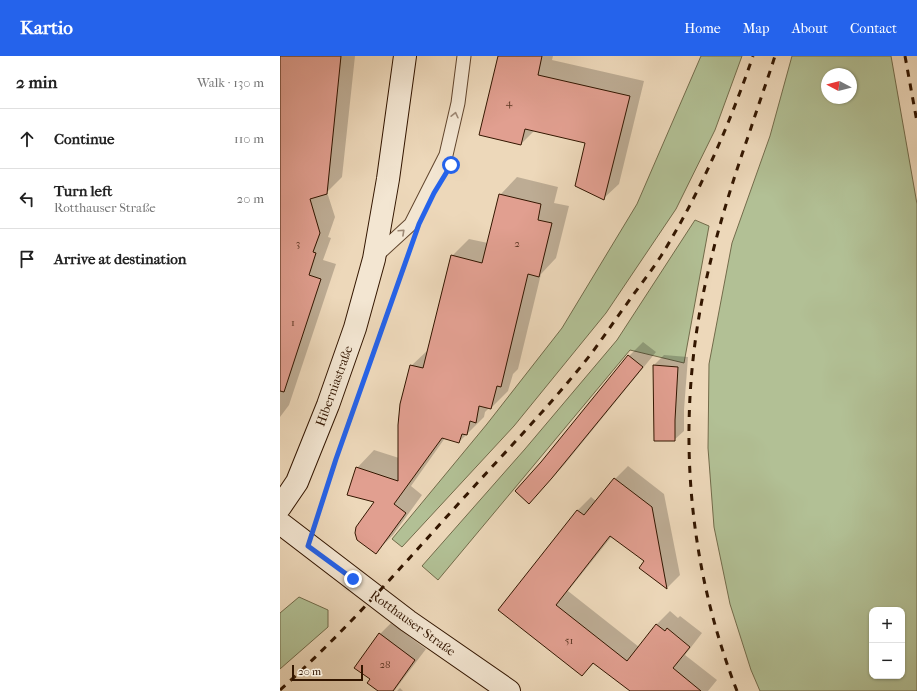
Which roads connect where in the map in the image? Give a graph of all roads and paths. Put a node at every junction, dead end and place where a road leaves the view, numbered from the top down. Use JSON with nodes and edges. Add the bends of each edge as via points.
{"nodes":[{"id":1,"x":405,"y":56,"type":"edge"},
{"id":2,"x":464,"y":56,"type":"edge"},
{"id":3,"x":409,"y":252,"type":"dead end"},
{"id":4,"x":374,"y":259,"type":"junction"},
{"id":5,"x":379,"y":336,"type":"dead end"},
{"id":6,"x":351,"y":415,"type":"dead end"},
{"id":7,"x":280,"y":507,"type":"edge"},
{"id":8,"x":280,"y":524,"type":"edge"},
{"id":9,"x":308,"y":546,"type":"junction"},
{"id":10,"x":509,"y":691,"type":"edge"}],
"edges":[{"from":1,"to":4,"type":"main road","name":"Hiberniastraße"},
{"from":4,"to":2,"type":"lane","one_way":true,"via":[[411,224],[446,155],[458,103]]},
{"from":3,"to":5,"type":"path"},
{"from":4,"to":7,"type":"main road","name":"Hiberniastraße","via":[[355,328],[328,405],[297,482]]},
{"from":6,"to":9,"type":"path"},
{"from":8,"to":9,"type":"main road","name":"Rotthauser Straße"},
{"from":9,"to":10,"type":"main road","name":"Rotthauser Straße","via":[[408,621]]}]}
